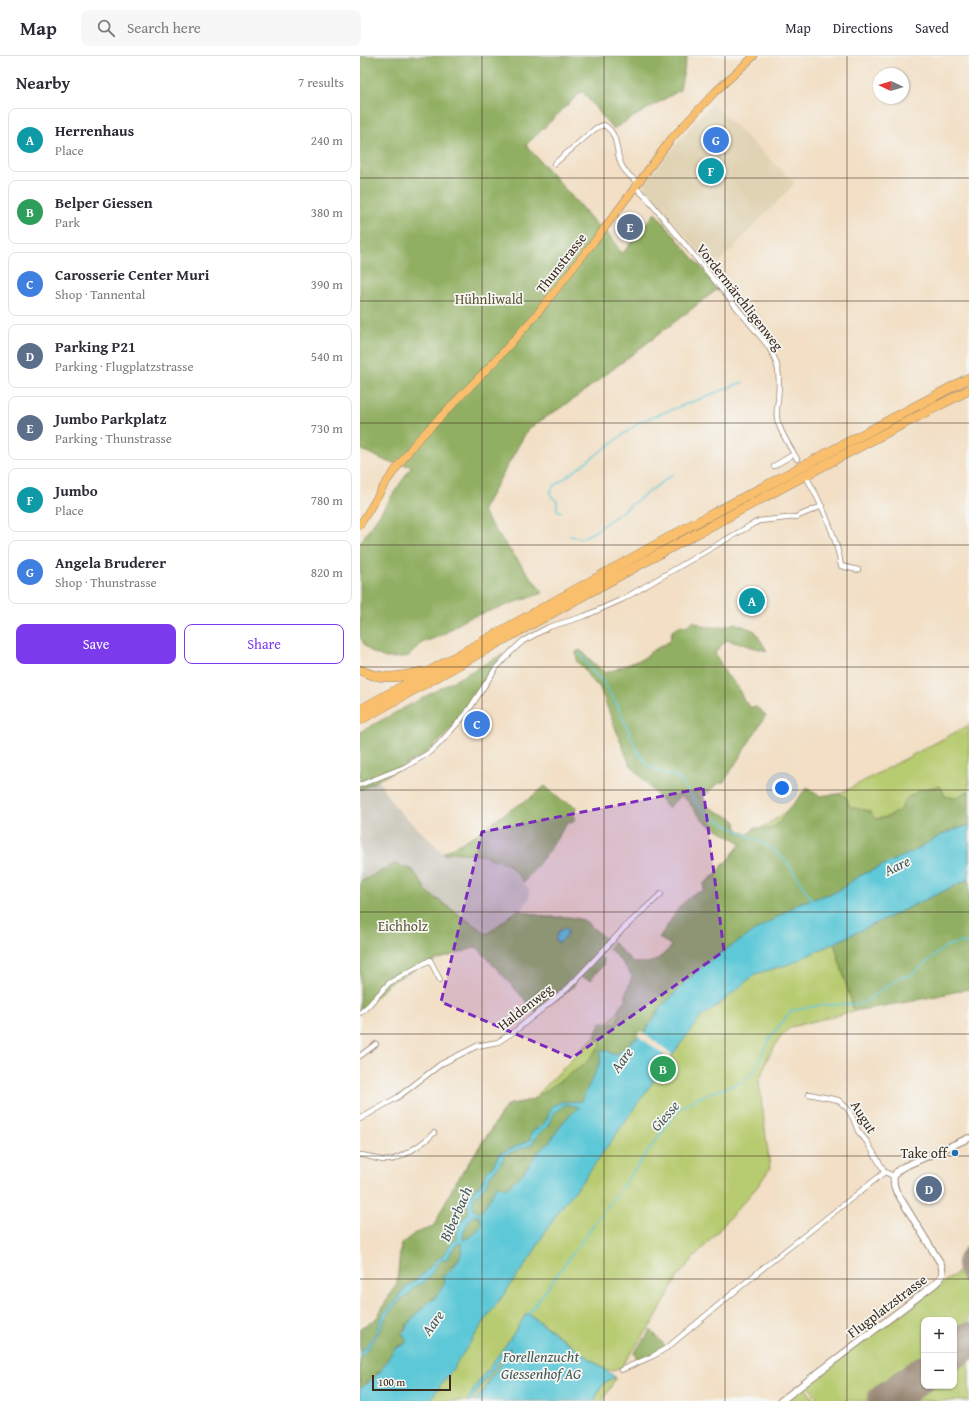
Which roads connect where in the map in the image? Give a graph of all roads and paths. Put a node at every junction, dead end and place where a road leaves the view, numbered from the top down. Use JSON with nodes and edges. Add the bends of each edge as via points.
{"nodes":[{"id":1,"x":754,"y":56,"type":"edge"},
{"id":2,"x":554,"y":164,"type":"dead end"},
{"id":3,"x":636,"y":184,"type":"junction"},
{"id":4,"x":969,"y":378,"type":"edge"},
{"id":5,"x":969,"y":390,"type":"edge"},
{"id":6,"x":794,"y":454,"type":"junction"},
{"id":7,"x":797,"y":460,"type":"dead end"},
{"id":8,"x":774,"y":466,"type":"dead end"},
{"id":9,"x":808,"y":480,"type":"dead end"},
{"id":10,"x":822,"y":506,"type":"junction"},
{"id":11,"x":360,"y":525,"type":"edge"},
{"id":12,"x":858,"y":570,"type":"dead end"},
{"id":13,"x":433,"y":669,"type":"junction"},
{"id":14,"x":360,"y":670,"type":"edge"},
{"id":15,"x":360,"y":710,"type":"edge"},
{"id":16,"x":360,"y":720,"type":"edge"},
{"id":17,"x":360,"y":785,"type":"edge"},
{"id":18,"x":661,"y":894,"type":"dead end"},
{"id":19,"x":440,"y":980,"type":"dead end"},
{"id":20,"x":360,"y":1013,"type":"edge"},
{"id":21,"x":376,"y":1044,"type":"dead end"},
{"id":22,"x":360,"y":1056,"type":"edge"},
{"id":23,"x":809,"y":1094,"type":"dead end"},
{"id":24,"x":360,"y":1119,"type":"edge"},
{"id":25,"x":434,"y":1133,"type":"dead end"},
{"id":26,"x":969,"y":1138,"type":"edge"},
{"id":27,"x":360,"y":1155,"type":"edge"},
{"id":28,"x":885,"y":1172,"type":"junction"},
{"id":29,"x":893,"y":1176,"type":"junction"},
{"id":30,"x":621,"y":1370,"type":"dead end"},
{"id":31,"x":781,"y":1401,"type":"edge"}],
"edges":[{"from":1,"to":3,"type":"main road","name":"Thunstrasse","via":[[688,120]]},
{"from":2,"to":3,"type":"street","name":"Vordermärchligenweg","via":[[596,128],[604,125],[615,137],[622,166]]},
{"from":3,"to":6,"type":"street","name":"Vordermärchligenweg","via":[[773,354],[779,375],[777,418]]},
{"from":3,"to":11,"type":"main road","name":"Thunstrasse","via":[[528,325],[410,449],[378,494]]},
{"from":4,"to":13,"type":"highway","via":[[718,511]]},
{"from":5,"to":16,"type":"highway","via":[[697,533]]},
{"from":6,"to":7,"type":"street","name":"Vordermärchligenweg"},
{"from":6,"to":8,"type":"street"},
{"from":9,"to":10,"type":"street"},
{"from":10,"to":12,"type":"street","via":[[841,566]]},
{"from":10,"to":17,"type":"street","via":[[800,515],[763,520],[753,524],[613,604],[549,627],[530,637],[516,647],[496,668],[466,714],[427,754],[405,767]]},
{"from":13,"to":14,"type":"highway","via":[[392,678],[375,676]]},
{"from":13,"to":15,"type":"highway"},
{"from":18,"to":24,"type":"street","name":"Haldenweg","via":[[624,928],[568,988],[515,1031],[498,1042],[477,1046],[442,1064],[398,1097]]},
{"from":19,"to":20,"type":"street","via":[[430,960],[389,983]]},
{"from":21,"to":22,"type":"street"},
{"from":23,"to":28,"type":"street","name":"Augut","via":[[838,1100],[848,1108],[858,1131]]},
{"from":25,"to":27,"type":"street","via":[[412,1150],[393,1160]]},
{"from":26,"to":29,"type":"street","via":[[903,1167]]},
{"from":28,"to":29,"type":"street"},
{"from":28,"to":30,"type":"street","via":[[668,1347]]},
{"from":29,"to":31,"type":"street","name":"Flugplatzstrasse","via":[[896,1192],[941,1264],[942,1278]]}]}
